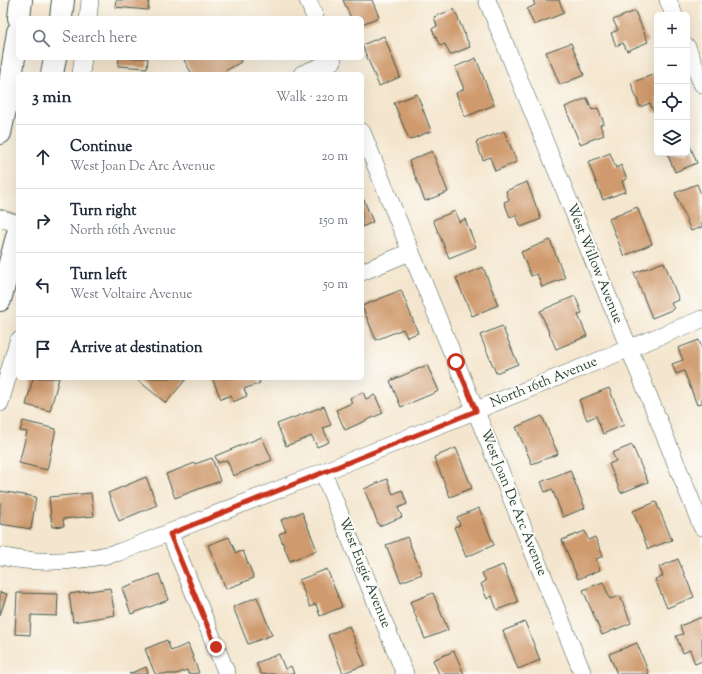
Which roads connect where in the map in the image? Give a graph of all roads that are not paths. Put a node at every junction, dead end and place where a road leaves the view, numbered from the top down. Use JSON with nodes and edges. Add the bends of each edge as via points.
{"nodes":[{"id":1,"x":21,"y":0,"type":"edge"},
{"id":2,"x":63,"y":0,"type":"edge"},
{"id":3,"x":90,"y":0,"type":"edge"},
{"id":4,"x":308,"y":0,"type":"edge"},
{"id":5,"x":487,"y":0,"type":"edge"},
{"id":6,"x":668,"y":0,"type":"edge"},
{"id":7,"x":673,"y":12,"type":"edge"},
{"id":8,"x":19,"y":16,"type":"edge"},
{"id":9,"x":61,"y":16,"type":"edge"},
{"id":10,"x":88,"y":16,"type":"edge"},
{"id":11,"x":314,"y":16,"type":"edge"},
{"id":12,"x":687,"y":48,"type":"edge"},
{"id":13,"x":16,"y":58,"type":"edge"},
{"id":14,"x":55,"y":60,"type":"edge"},
{"id":15,"x":83,"y":60,"type":"edge"},
{"id":16,"x":335,"y":64,"type":"edge"},
{"id":17,"x":52,"y":72,"type":"edge"},
{"id":18,"x":81,"y":72,"type":"edge"},
{"id":19,"x":309,"y":72,"type":"edge"},
{"id":20,"x":702,"y":84,"type":"edge"},
{"id":21,"x":13,"y":97,"type":"edge"},
{"id":22,"x":0,"y":133,"type":"edge"},
{"id":23,"x":364,"y":137,"type":"edge"},
{"id":24,"x":0,"y":218,"type":"edge"},
{"id":25,"x":16,"y":223,"type":"edge"},
{"id":26,"x":16,"y":240,"type":"edge"},
{"id":27,"x":410,"y":252,"type":"junction"},
{"id":28,"x":364,"y":271,"type":"edge"},
{"id":29,"x":0,"y":300,"type":"edge"},
{"id":30,"x":702,"y":319,"type":"edge"},
{"id":31,"x":16,"y":348,"type":"edge"},
{"id":32,"x":629,"y":349,"type":"junction"},
{"id":33,"x":0,"y":403,"type":"edge"},
{"id":34,"x":476,"y":411,"type":"junction"},
{"id":35,"x":324,"y":472,"type":"junction"},
{"id":36,"x":702,"y":527,"type":"edge"},
{"id":37,"x":170,"y":534,"type":"junction"},
{"id":38,"x":0,"y":556,"type":"edge"},
{"id":39,"x":227,"y":674,"type":"edge"},
{"id":40,"x":405,"y":674,"type":"edge"},
{"id":41,"x":583,"y":674,"type":"edge"}],
"edges":[{"from":1,"to":8,"type":"main road"},
{"from":2,"to":9,"type":"main road"},
{"from":3,"to":10,"type":"street"},
{"from":4,"to":11,"type":"street"},
{"from":5,"to":32,"type":"street","name":"West Willow Avenue"},
{"from":6,"to":7,"type":"street"},
{"from":12,"to":20,"type":"street"},
{"from":13,"to":21,"type":"main road"},
{"from":14,"to":17,"type":"main road"},
{"from":15,"to":18,"type":"street"},
{"from":16,"to":19,"type":"street"},
{"from":21,"to":22,"type":"main road"},
{"from":23,"to":27,"type":"street","name":"West Joan De Arc Avenue"},
{"from":24,"to":25,"type":"street"},
{"from":26,"to":29,"type":"main road"},
{"from":27,"to":28,"type":"street"},
{"from":27,"to":34,"type":"street","name":"West Joan De Arc Avenue"},
{"from":30,"to":32,"type":"street","name":"North 16th Avenue"},
{"from":31,"to":33,"type":"street"},
{"from":32,"to":34,"type":"street","name":"North 16th Avenue"},
{"from":32,"to":36,"type":"street","name":"West Willow Avenue"},
{"from":34,"to":35,"type":"street","name":"North 16th Avenue"},
{"from":34,"to":41,"type":"street","name":"West Joan De Arc Avenue"},
{"from":35,"to":37,"type":"street","name":"North 16th Avenue"},
{"from":35,"to":40,"type":"street","name":"West Eugie Avenue"},
{"from":37,"to":38,"type":"street","name":"North 16th Avenue","via":[[120,552],[80,560],[37,561]]},
{"from":37,"to":39,"type":"street"}]}
